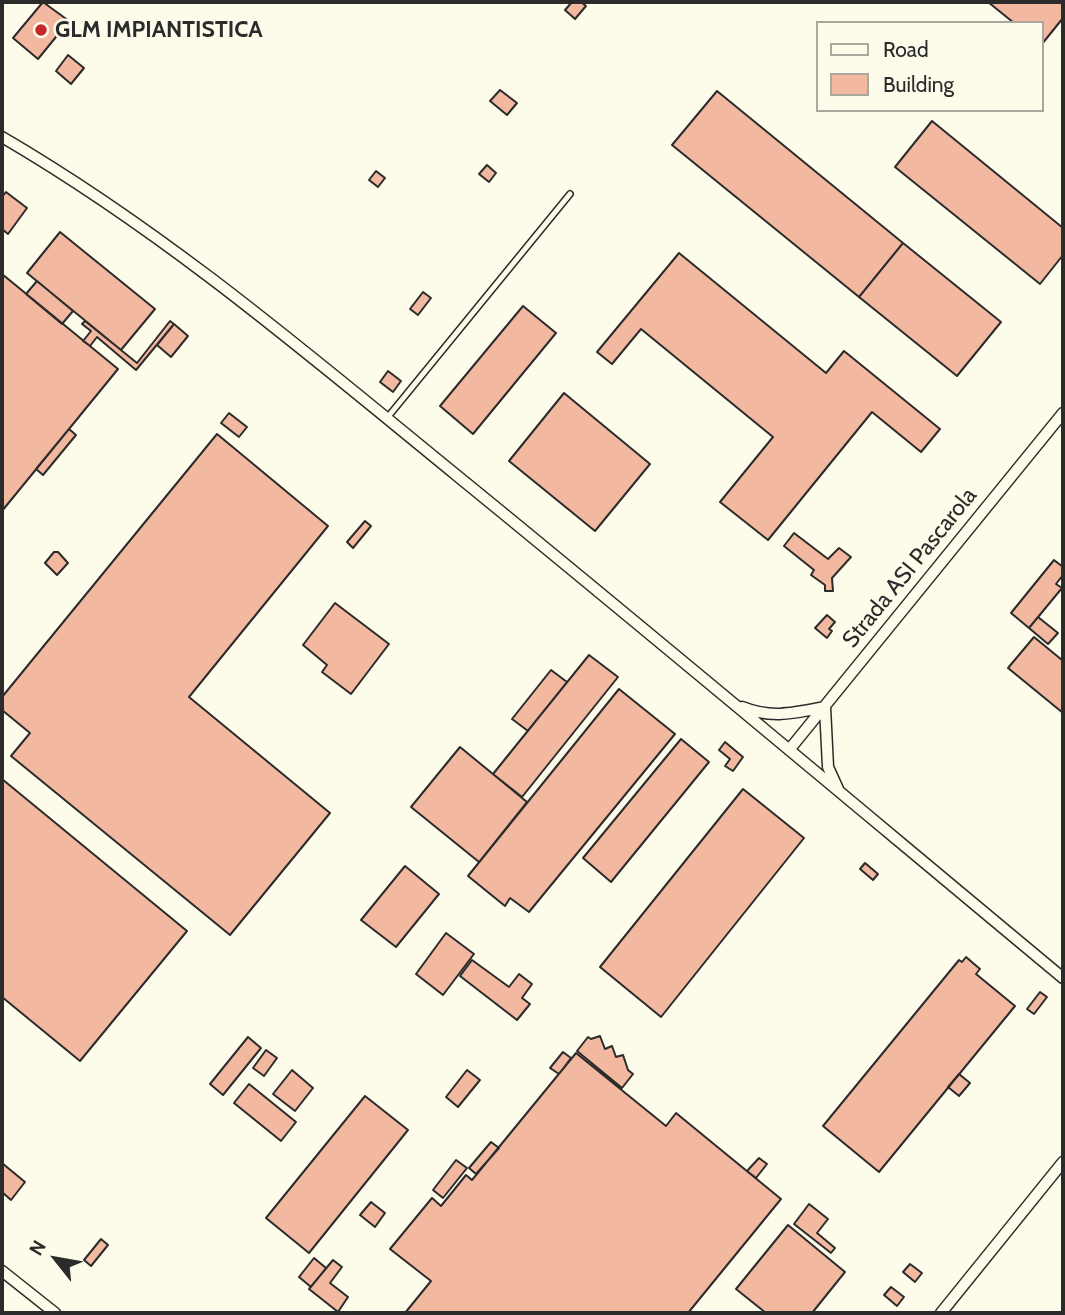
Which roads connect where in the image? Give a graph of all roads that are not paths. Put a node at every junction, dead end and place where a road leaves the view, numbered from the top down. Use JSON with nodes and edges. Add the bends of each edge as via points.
{"nodes":[{"id":1,"x":2,"y":137,"type":"edge"},
{"id":2,"x":570,"y":194,"type":"dead end"},
{"id":3,"x":1063,"y":413,"type":"edge"},
{"id":4,"x":387,"y":418,"type":"junction"},
{"id":5,"x":734,"y":704,"type":"junction"},
{"id":6,"x":825,"y":707,"type":"junction"},
{"id":7,"x":789,"y":750,"type":"junction"},
{"id":8,"x":839,"y":791,"type":"junction"},
{"id":9,"x":1063,"y":978,"type":"edge"},
{"id":10,"x":1063,"y":1162,"type":"edge"},
{"id":11,"x":2,"y":1271,"type":"edge"},
{"id":12,"x":55,"y":1313,"type":"edge"},
{"id":13,"x":941,"y":1313,"type":"edge"}],
"edges":[{"from":1,"to":4,"type":"street","via":[[114,208],[231,291]]},
{"from":2,"to":4,"type":"lane"},
{"from":3,"to":6,"type":"street","name":"Strada ASI Pascarola"},
{"from":4,"to":5,"type":"street"},
{"from":5,"to":6,"type":"street","via":[[762,715]]},
{"from":5,"to":7,"type":"street"},
{"from":6,"to":7,"type":"street","name":"Strada ASI Pascarola"},
{"from":6,"to":8,"type":"street","via":[[828,767]]},
{"from":7,"to":8,"type":"street"},
{"from":8,"to":9,"type":"street"},
{"from":10,"to":13,"type":"street"},
{"from":11,"to":12,"type":"street"}]}
